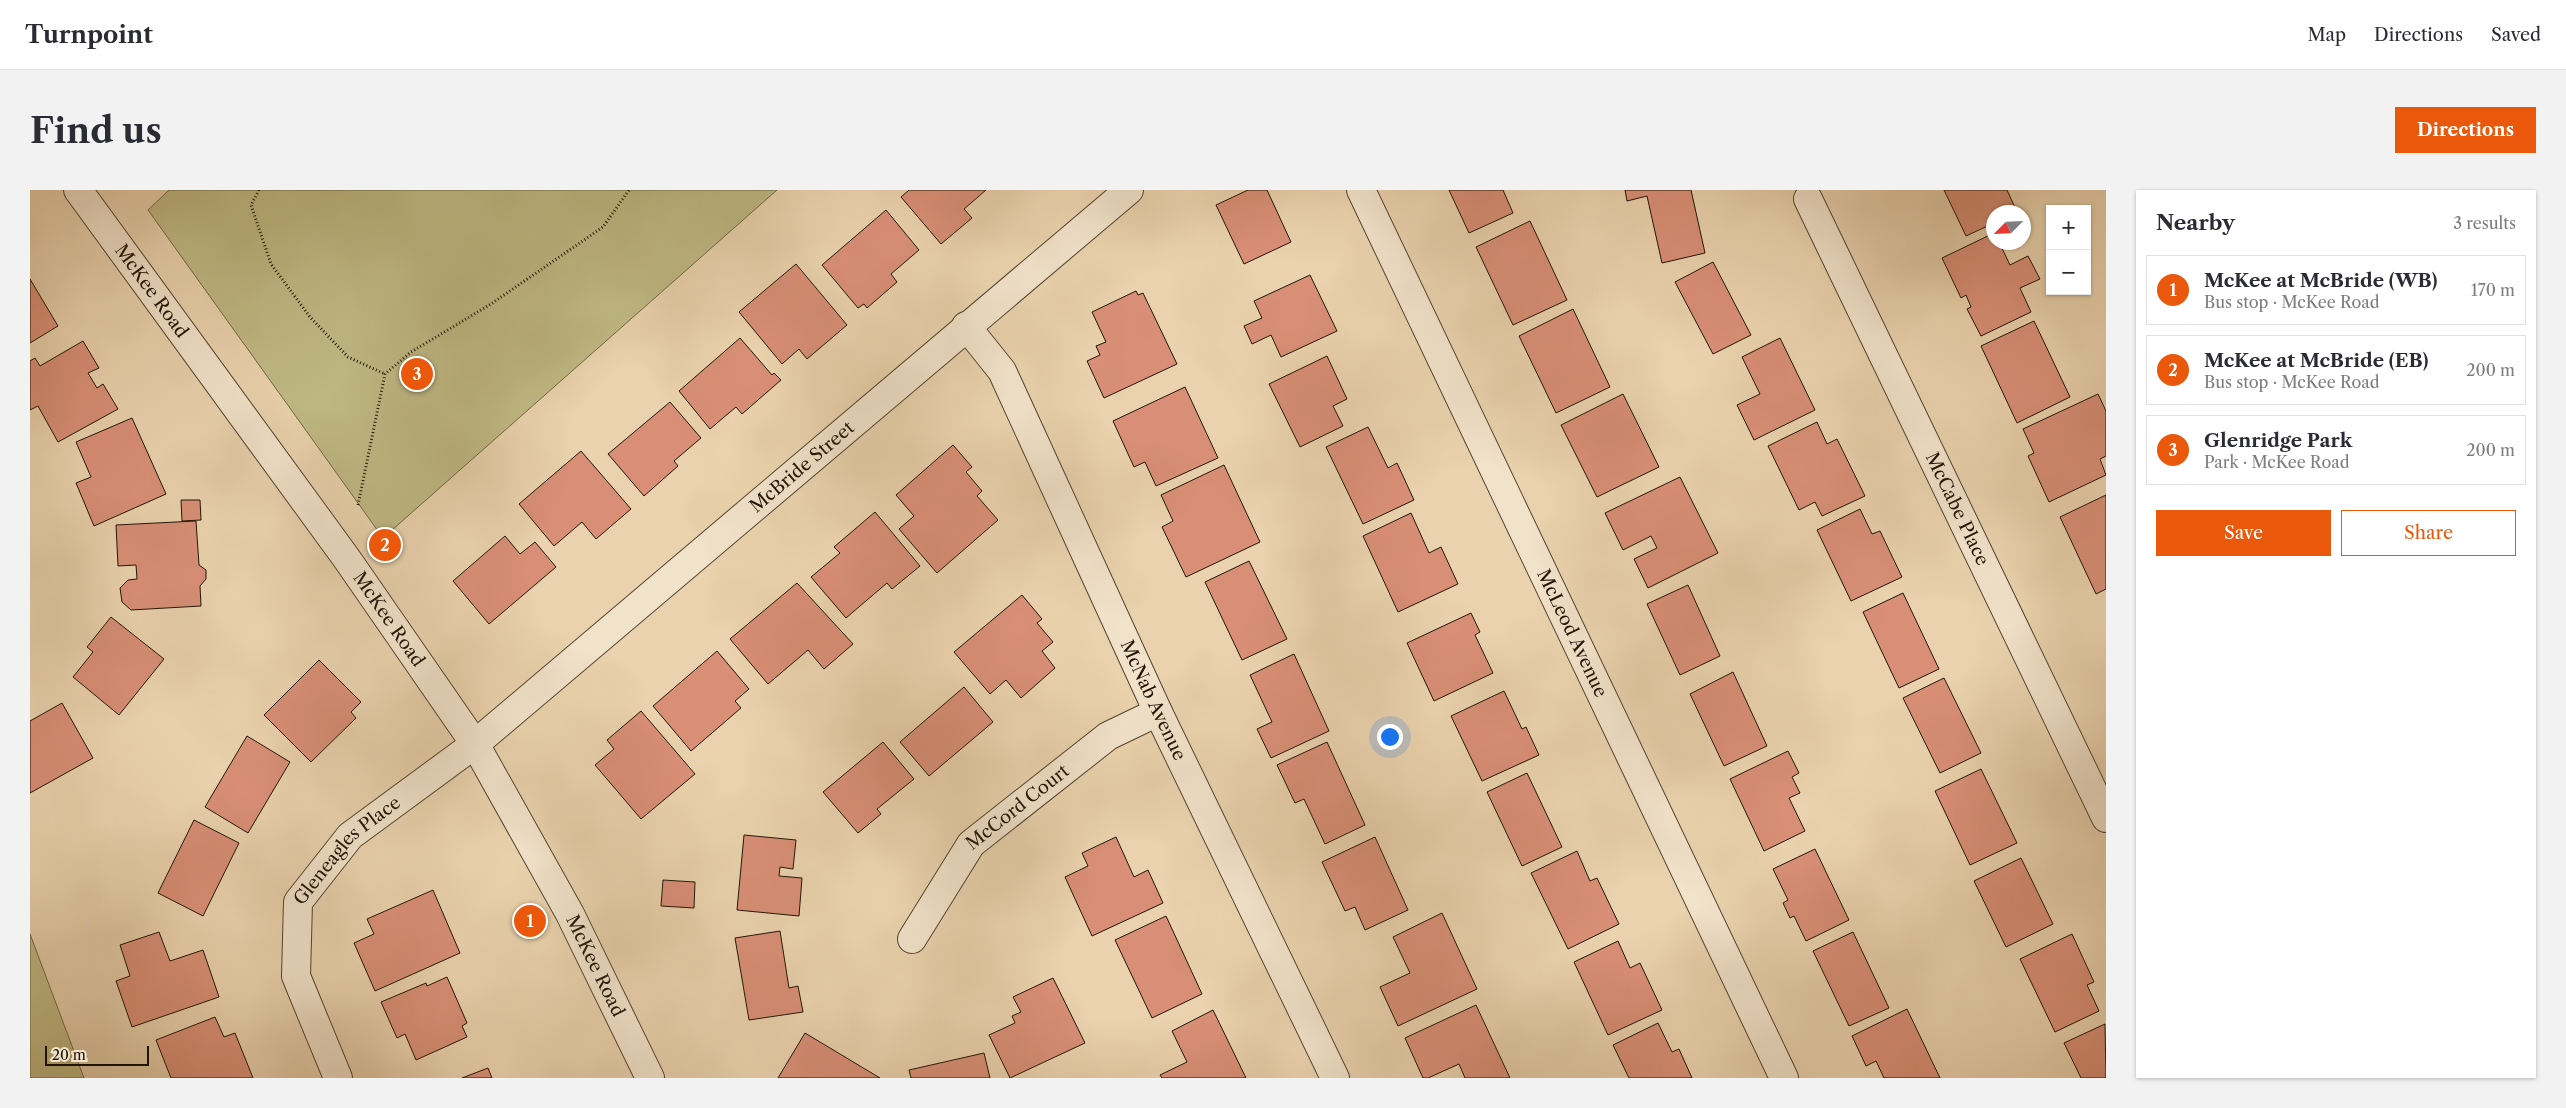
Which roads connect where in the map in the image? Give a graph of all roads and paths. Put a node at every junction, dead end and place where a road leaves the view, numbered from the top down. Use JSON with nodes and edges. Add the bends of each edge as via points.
{"nodes":[{"id":1,"x":78,"y":190,"type":"edge"},
{"id":2,"x":259,"y":190,"type":"edge"},
{"id":3,"x":629,"y":190,"type":"edge"},
{"id":4,"x":1129,"y":190,"type":"edge"},
{"id":5,"x":1361,"y":190,"type":"edge"},
{"id":6,"x":1808,"y":199,"type":"dead end"},
{"id":7,"x":966,"y":326,"type":"junction"},
{"id":8,"x":385,"y":374,"type":"junction"},
{"id":9,"x":358,"y":505,"type":"dead end"},
{"id":10,"x":1158,"y":712,"type":"junction"},
{"id":11,"x":475,"y":744,"type":"junction"},
{"id":12,"x":2106,"y":818,"type":"edge"},
{"id":13,"x":912,"y":940,"type":"dead end"},
{"id":14,"x":338,"y":1078,"type":"edge"},
{"id":15,"x":650,"y":1078,"type":"edge"},
{"id":16,"x":1335,"y":1078,"type":"edge"},
{"id":17,"x":1784,"y":1078,"type":"edge"}],
"edges":[{"from":1,"to":11,"type":"street","name":"McKee Road","via":[[347,560]]},
{"from":2,"to":8,"type":"path","via":[[251,205],[271,264],[310,317],[348,357]]},
{"from":3,"to":8,"type":"path","via":[[603,227],[491,304],[411,352]]},
{"from":4,"to":7,"type":"street","name":"McBride Street"},
{"from":5,"to":17,"type":"street","name":"McLeod Avenue"},
{"from":6,"to":12,"type":"street","name":"McCabe Place"},
{"from":7,"to":10,"type":"street","name":"McNab Avenue","via":[[1002,371]]},
{"from":7,"to":11,"type":"street","name":"McBride Street"},
{"from":8,"to":9,"type":"path"},
{"from":10,"to":13,"type":"street","name":"McCord Court","via":[[1108,736],[971,844]]},
{"from":10,"to":16,"type":"street","name":"McNab Avenue"},
{"from":11,"to":14,"type":"street","name":"Gleneagles Place","via":[[350,836],[298,902],[296,976]]},
{"from":11,"to":15,"type":"street","name":"McKee Road","via":[[570,914]]}]}
